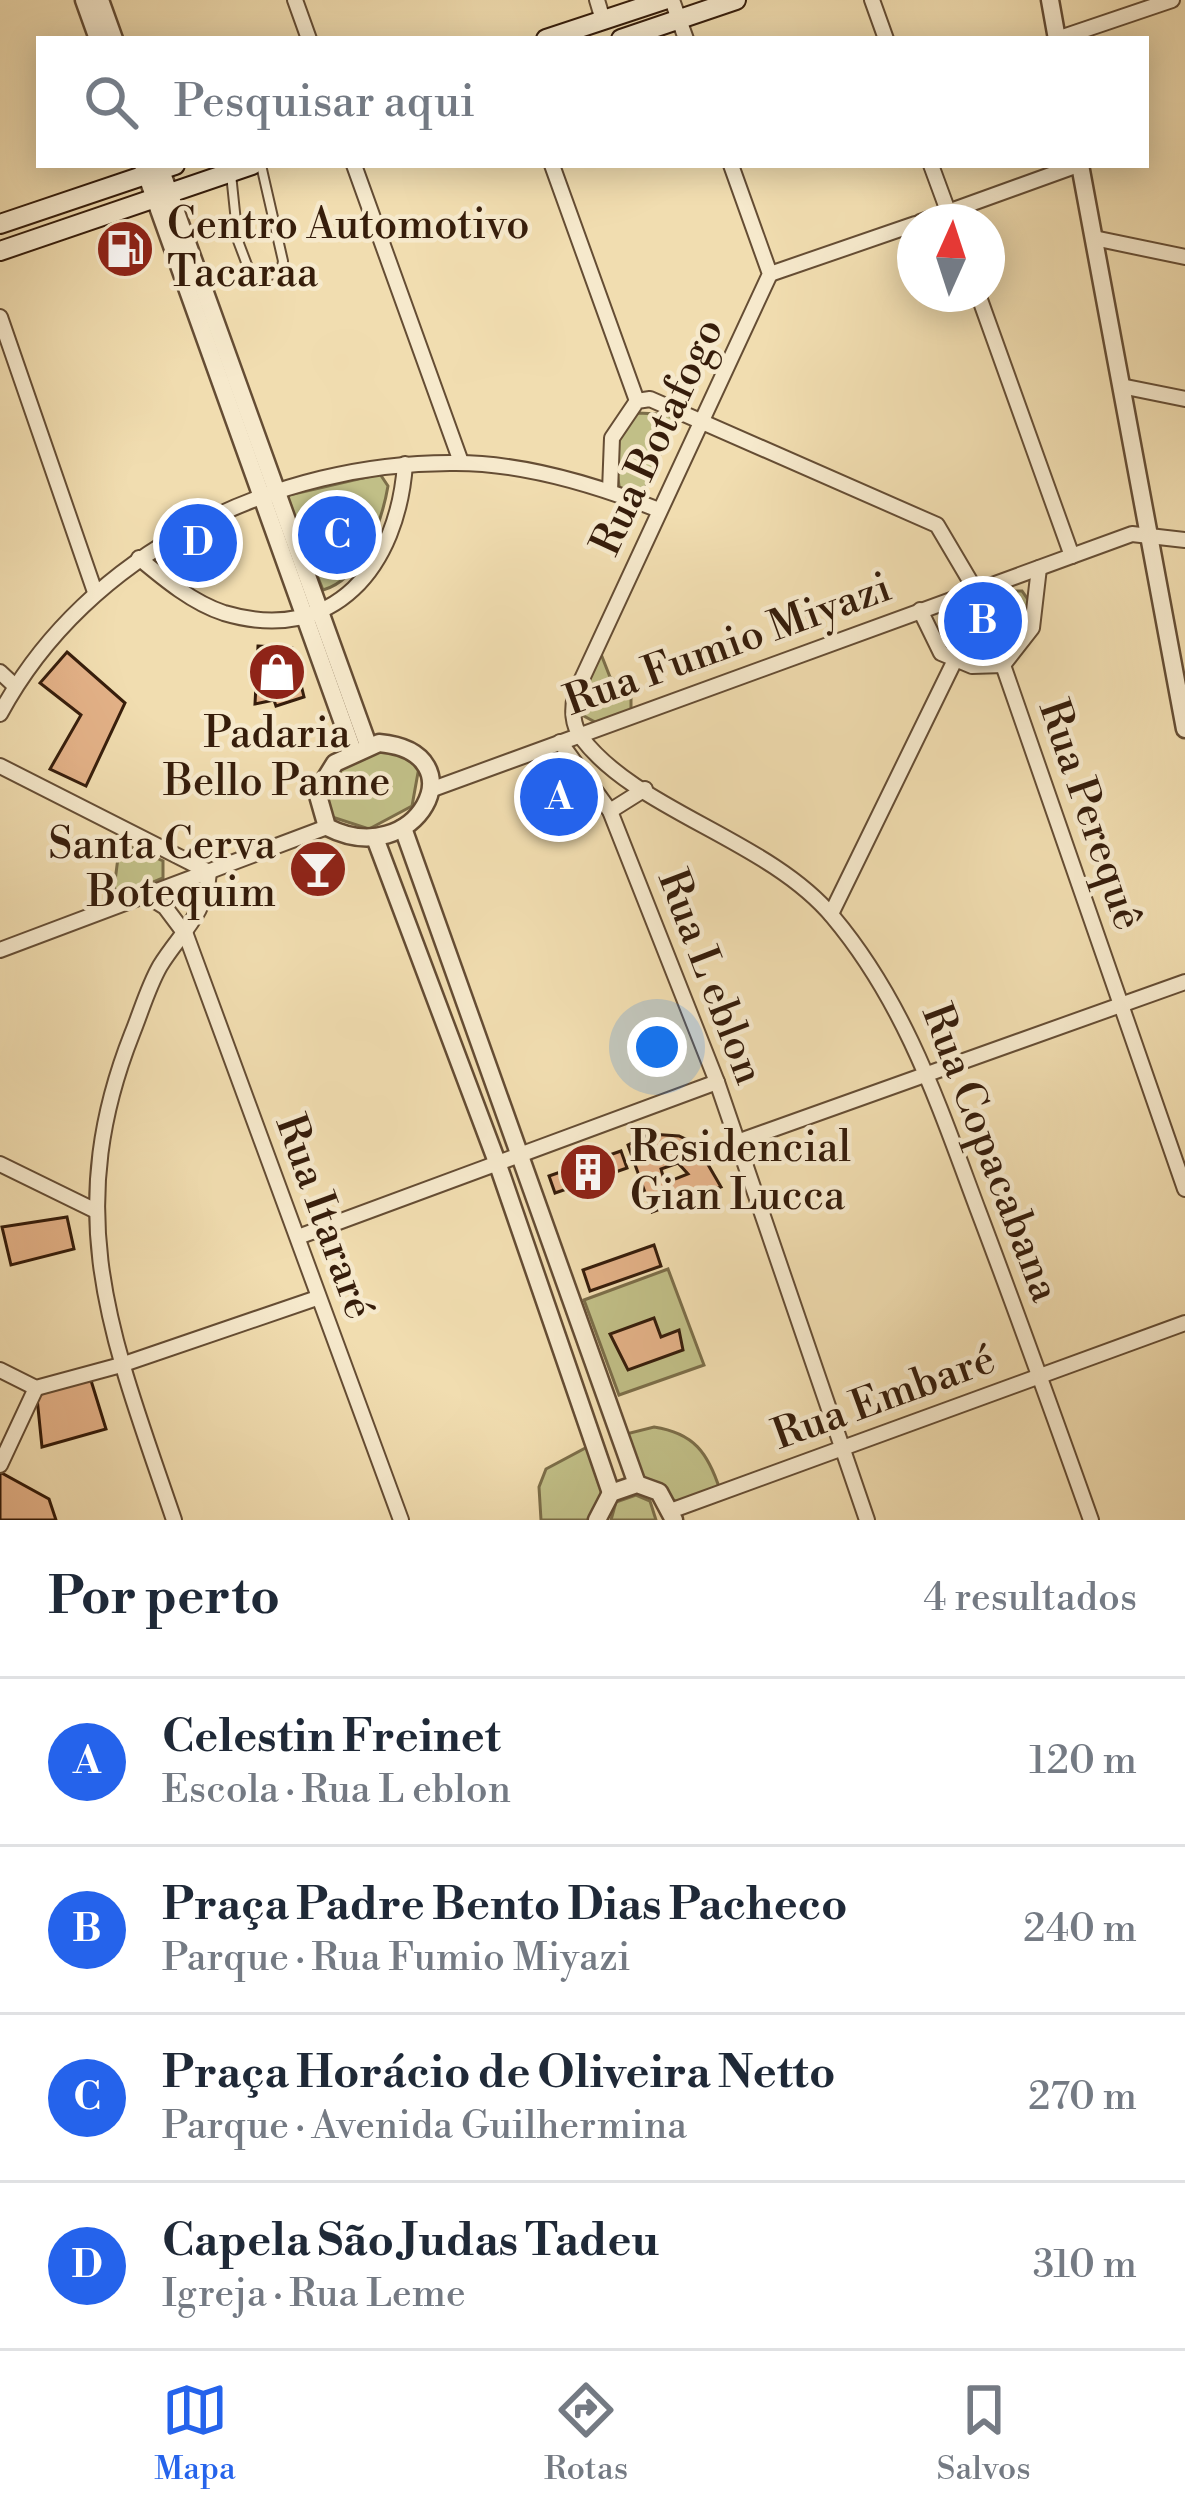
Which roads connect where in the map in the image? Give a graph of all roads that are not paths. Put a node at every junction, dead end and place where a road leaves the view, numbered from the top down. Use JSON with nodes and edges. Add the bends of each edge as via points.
{"nodes":[{"id":1,"x":84,"y":0,"type":"edge"},
{"id":2,"x":100,"y":0,"type":"edge"},
{"id":3,"x":295,"y":0,"type":"edge"},
{"id":4,"x":736,"y":0,"type":"edge"},
{"id":5,"x":872,"y":0,"type":"edge"},
{"id":6,"x":1050,"y":0,"type":"edge"},
{"id":7,"x":1172,"y":0,"type":"edge"},
{"id":8,"x":672,"y":6,"type":"edge"},
{"id":9,"x":600,"y":10,"type":"edge"},
{"id":10,"x":97,"y":36,"type":"edge"},
{"id":11,"x":113,"y":36,"type":"edge"},
{"id":12,"x":308,"y":36,"type":"edge"},
{"id":13,"x":552,"y":36,"type":"edge"},
{"id":14,"x":627,"y":36,"type":"edge"},
{"id":15,"x":685,"y":36,"type":"edge"},
{"id":16,"x":885,"y":36,"type":"edge"},
{"id":17,"x":1056,"y":36,"type":"edge"},
{"id":18,"x":1066,"y":36,"type":"edge"},
{"id":19,"x":157,"y":168,"type":"edge"},
{"id":20,"x":245,"y":168,"type":"edge"},
{"id":21,"x":257,"y":168,"type":"edge"},
{"id":22,"x":356,"y":168,"type":"edge"},
{"id":23,"x":553,"y":168,"type":"edge"},
{"id":24,"x":732,"y":168,"type":"edge"},
{"id":25,"x":933,"y":168,"type":"edge"},
{"id":26,"x":1072,"y":168,"type":"edge"},
{"id":27,"x":1080,"y":168,"type":"edge"},
{"id":28,"x":230,"y":172,"type":"junction"},
{"id":29,"x":162,"y":195,"type":"junction"},
{"id":30,"x":946,"y":204,"type":"edge"},
{"id":31,"x":982,"y":204,"type":"edge"},
{"id":32,"x":0,"y":224,"type":"edge"},
{"id":33,"x":897,"y":230,"type":"edge"},
{"id":34,"x":1094,"y":238,"type":"junction"},
{"id":35,"x":0,"y":251,"type":"edge"},
{"id":36,"x":1185,"y":257,"type":"edge"},
{"id":37,"x":770,"y":274,"type":"junction"},
{"id":38,"x":984,"y":312,"type":"edge"},
{"id":39,"x":0,"y":317,"type":"edge"},
{"id":40,"x":1121,"y":386,"type":"junction"},
{"id":41,"x":1185,"y":399,"type":"edge"},
{"id":42,"x":637,"y":401,"type":"junction"},
{"id":43,"x":704,"y":418,"type":"junction"},
{"id":44,"x":461,"y":463,"type":"junction"},
{"id":45,"x":405,"y":464,"type":"junction"},
{"id":46,"x":610,"y":491,"type":"junction"},
{"id":47,"x":269,"y":492,"type":"junction"},
{"id":48,"x":659,"y":510,"type":"junction"},
{"id":49,"x":1149,"y":533,"type":"junction"},
{"id":50,"x":1185,"y":540,"type":"edge"},
{"id":51,"x":1072,"y":556,"type":"junction"},
{"id":52,"x":139,"y":558,"type":"junction"},
{"id":53,"x":1039,"y":568,"type":"junction"},
{"id":54,"x":976,"y":591,"type":"junction"},
{"id":55,"x":95,"y":592,"type":"junction"},
{"id":56,"x":920,"y":610,"type":"junction"},
{"id":57,"x":314,"y":614,"type":"junction"},
{"id":58,"x":954,"y":662,"type":"junction"},
{"id":59,"x":1003,"y":665,"type":"junction"},
{"id":60,"x":0,"y":672,"type":"edge"},
{"id":61,"x":15,"y":686,"type":"junction"},
{"id":62,"x":0,"y":714,"type":"edge"},
{"id":63,"x":1185,"y":729,"type":"edge"},
{"id":64,"x":580,"y":736,"type":"junction"},
{"id":65,"x":560,"y":742,"type":"junction"},
{"id":66,"x":361,"y":748,"type":"junction"},
{"id":67,"x":0,"y":766,"type":"edge"},
{"id":68,"x":433,"y":789,"type":"junction"},
{"id":69,"x":645,"y":789,"type":"junction"},
{"id":70,"x":610,"y":811,"type":"junction"},
{"id":71,"x":327,"y":826,"type":"junction"},
{"id":72,"x":403,"y":828,"type":"junction"},
{"id":73,"x":375,"y":838,"type":"junction"},
{"id":74,"x":209,"y":872,"type":"junction"},
{"id":75,"x":149,"y":897,"type":"junction"},
{"id":76,"x":831,"y":914,"type":"junction"},
{"id":77,"x":186,"y":935,"type":"junction"},
{"id":78,"x":0,"y":950,"type":"edge"},
{"id":79,"x":1185,"y":982,"type":"edge"},
{"id":80,"x":1120,"y":1005,"type":"junction"},
{"id":81,"x":927,"y":1074,"type":"junction"},
{"id":82,"x":717,"y":1082,"type":"junction"},
{"id":83,"x":737,"y":1142,"type":"junction"},
{"id":84,"x":519,"y":1154,"type":"junction"},
{"id":85,"x":496,"y":1162,"type":"junction"},
{"id":86,"x":0,"y":1164,"type":"edge"},
{"id":87,"x":1185,"y":1190,"type":"edge"},
{"id":88,"x":94,"y":1210,"type":"junction"},
{"id":89,"x":298,"y":1237,"type":"junction"},
{"id":90,"x":317,"y":1298,"type":"junction"},
{"id":91,"x":1185,"y":1323,"type":"edge"},
{"id":92,"x":122,"y":1365,"type":"junction"},
{"id":93,"x":0,"y":1370,"type":"edge"},
{"id":94,"x":1040,"y":1377,"type":"junction"},
{"id":95,"x":36,"y":1388,"type":"junction"},
{"id":96,"x":842,"y":1448,"type":"junction"},
{"id":97,"x":0,"y":1465,"type":"edge"},
{"id":98,"x":637,"y":1484,"type":"junction"},
{"id":99,"x":611,"y":1493,"type":"junction"},
{"id":100,"x":674,"y":1515,"type":"edge"},
{"id":101,"x":174,"y":1520,"type":"edge"},
{"id":102,"x":401,"y":1520,"type":"edge"},
{"id":103,"x":598,"y":1520,"type":"edge"},
{"id":104,"x":867,"y":1520,"type":"edge"},
{"id":105,"x":1091,"y":1520,"type":"edge"}],
"edges":[{"from":1,"to":10,"type":"street"},
{"from":2,"to":11,"type":"street"},
{"from":3,"to":12,"type":"street"},
{"from":4,"to":8,"type":"main road"},
{"from":5,"to":16,"type":"street"},
{"from":6,"to":17,"type":"street"},
{"from":7,"to":18,"type":"street"},
{"from":8,"to":9,"type":"main road"},
{"from":8,"to":14,"type":"main road"},
{"from":8,"to":15,"type":"street"},
{"from":9,"to":13,"type":"main road"},
{"from":19,"to":29,"type":"street"},
{"from":19,"to":32,"type":"main road"},
{"from":20,"to":28,"type":"main road"},
{"from":21,"to":28,"type":"lane","via":[[284,261],[281,273],[264,279],[253,278],[238,242]]},
{"from":22,"to":44,"type":"street"},
{"from":23,"to":42,"type":"street"},
{"from":24,"to":37,"type":"street"},
{"from":25,"to":30,"type":"street"},
{"from":26,"to":31,"type":"street"},
{"from":27,"to":34,"type":"street"},
{"from":28,"to":29,"type":"main road"},
{"from":29,"to":35,"type":"main road"},
{"from":29,"to":47,"type":"street"},
{"from":33,"to":37,"type":"street"},
{"from":34,"to":36,"type":"street"},
{"from":34,"to":40,"type":"street"},
{"from":37,"to":43,"type":"street","name":"Rua Botafogo"},
{"from":38,"to":51,"type":"street"},
{"from":39,"to":55,"type":"street"},
{"from":40,"to":41,"type":"street"},
{"from":40,"to":49,"type":"street"},
{"from":42,"to":43,"type":"street"},
{"from":42,"to":46,"type":"street","via":[[612,438]]},
{"from":43,"to":48,"type":"street","name":"Rua Botafogo"},
{"from":43,"to":54,"type":"street","via":[[937,525]]},
{"from":44,"to":45,"type":"street"},
{"from":44,"to":46,"type":"street"},
{"from":45,"to":47,"type":"street"},
{"from":45,"to":57,"type":"street","via":[[402,511],[381,555]]},
{"from":46,"to":48,"type":"street"},
{"from":47,"to":52,"type":"street"},
{"from":47,"to":57,"type":"street"},
{"from":48,"to":64,"type":"street","name":"Rua Botafogo","via":[[574,694]]},
{"from":49,"to":50,"type":"street","name":"Rua Fumio Miyazi"},
{"from":49,"to":51,"type":"street","name":"Rua Fumio Miyazi"},
{"from":49,"to":63,"type":"street"},
{"from":51,"to":53,"type":"street","name":"Rua Fumio Miyazi"},
{"from":52,"to":55,"type":"street"},
{"from":52,"to":57,"type":"street","via":[[222,612],[263,619]]},
{"from":53,"to":54,"type":"street","name":"Rua Fumio Miyazi"},
{"from":53,"to":59,"type":"street","via":[[1033,628]]},
{"from":54,"to":56,"type":"street","name":"Rua Fumio Miyazi"},
{"from":55,"to":61,"type":"street"},
{"from":56,"to":58,"type":"street","via":[[932,640]]},
{"from":56,"to":64,"type":"street","name":"Rua Fumio Miyazi"},
{"from":57,"to":66,"type":"street"},
{"from":58,"to":59,"type":"street"},
{"from":58,"to":76,"type":"street"},
{"from":59,"to":80,"type":"street","name":"Rua Perequê"},
{"from":60,"to":61,"type":"street"},
{"from":61,"to":62,"type":"street"},
{"from":64,"to":65,"type":"street","name":"Rua Fumio Miyazi"},
{"from":64,"to":69,"type":"street","name":"Rua Copacabana"},
{"from":65,"to":68,"type":"street","name":"Rua Fumio Miyazi"},
{"from":65,"to":70,"type":"street","name":"Rua L eblon"},
{"from":66,"to":68,"type":"street","via":[[398,744],[416,753]]},
{"from":66,"to":71,"type":"street","via":[[321,779],[317,809]]},
{"from":67,"to":74,"type":"street"},
{"from":68,"to":72,"type":"street","via":[[423,814]]},
{"from":69,"to":70,"type":"street"},
{"from":69,"to":76,"type":"street","name":"Rua Copacabana","via":[[778,868]]},
{"from":70,"to":82,"type":"street","name":"Rua L eblon"},
{"from":71,"to":73,"type":"street"},
{"from":71,"to":74,"type":"street"},
{"from":72,"to":73,"type":"street"},
{"from":72,"to":84,"type":"street"},
{"from":73,"to":85,"type":"street"},
{"from":74,"to":75,"type":"street"},
{"from":74,"to":77,"type":"street","via":[[207,896]]},
{"from":75,"to":77,"type":"street"},
{"from":75,"to":78,"type":"street"},
{"from":76,"to":81,"type":"street","name":"Rua Copacabana","via":[[895,999]]},
{"from":77,"to":88,"type":"street","via":[[156,973],[121,1064]]},
{"from":77,"to":89,"type":"street","name":"Rua Itararé"},
{"from":79,"to":80,"type":"street"},
{"from":80,"to":81,"type":"street"},
{"from":80,"to":87,"type":"street","name":"Rua Perequê"},
{"from":81,"to":83,"type":"street"},
{"from":81,"to":94,"type":"street","name":"Rua Copacabana"},
{"from":82,"to":83,"type":"street","name":"Rua L eblon"},
{"from":82,"to":84,"type":"street"},
{"from":83,"to":96,"type":"street","name":"Rua L eblon"},
{"from":84,"to":85,"type":"street"},
{"from":84,"to":98,"type":"street"},
{"from":85,"to":89,"type":"street"},
{"from":85,"to":99,"type":"street"},
{"from":86,"to":88,"type":"street"},
{"from":88,"to":92,"type":"street","via":[[102,1290]]},
{"from":89,"to":90,"type":"street","name":"Rua Itararé"},
{"from":90,"to":92,"type":"street"},
{"from":90,"to":102,"type":"street","name":"Rua Itararé"},
{"from":91,"to":94,"type":"street","name":"Rua Embaré"},
{"from":92,"to":95,"type":"street"},
{"from":92,"to":101,"type":"street"},
{"from":93,"to":95,"type":"street"},
{"from":94,"to":96,"type":"street","name":"Rua Embaré"},
{"from":94,"to":105,"type":"street","name":"Rua Copacabana"},
{"from":95,"to":97,"type":"street"},
{"from":96,"to":100,"type":"street","name":"Rua Embaré"},
{"from":96,"to":104,"type":"street","name":"Rua L eblon"},
{"from":98,"to":99,"type":"street"},
{"from":98,"to":100,"type":"street","via":[[659,1492]]},
{"from":99,"to":103,"type":"street"}]}
